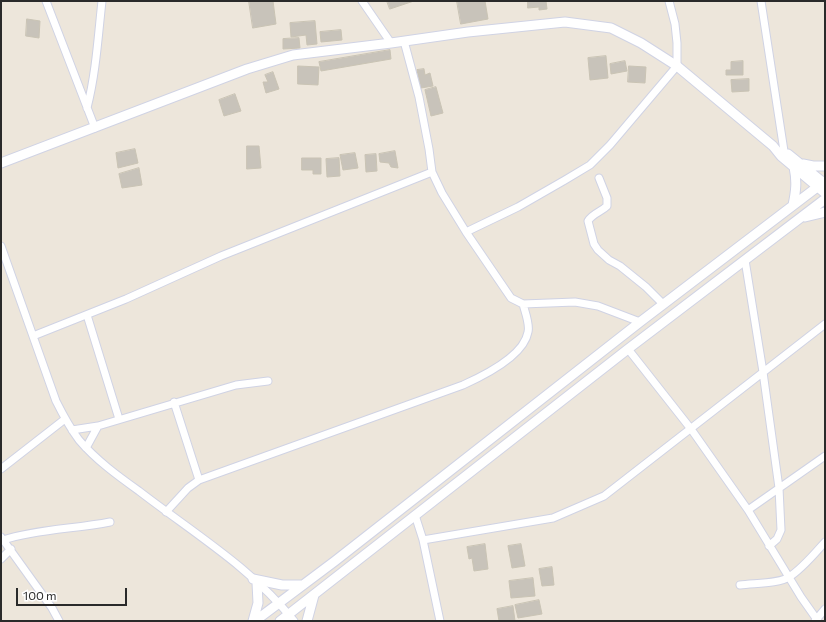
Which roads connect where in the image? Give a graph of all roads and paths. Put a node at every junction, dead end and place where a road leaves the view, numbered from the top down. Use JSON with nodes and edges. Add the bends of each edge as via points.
{"nodes":[{"id":1,"x":46,"y":1,"type":"edge"},
{"id":2,"x":102,"y":1,"type":"edge"},
{"id":3,"x":362,"y":1,"type":"edge"},
{"id":4,"x":669,"y":1,"type":"edge"},
{"id":5,"x":761,"y":1,"type":"edge"},
{"id":6,"x":404,"y":41,"type":"junction"},
{"id":7,"x":391,"y":43,"type":"junction"},
{"id":8,"x":677,"y":66,"type":"junction"},
{"id":9,"x":87,"y":108,"type":"junction"},
{"id":10,"x":95,"y":128,"type":"junction"},
{"id":11,"x":782,"y":153,"type":"junction"},
{"id":12,"x":1,"y":163,"type":"edge"},
{"id":13,"x":797,"y":165,"type":"junction"},
{"id":14,"x":825,"y":166,"type":"edge"},
{"id":15,"x":432,"y":172,"type":"junction"},
{"id":16,"x":598,"y":178,"type":"dead end"},
{"id":17,"x":823,"y":184,"type":"edge"},
{"id":18,"x":825,"y":193,"type":"edge"},
{"id":19,"x":825,"y":199,"type":"edge"},
{"id":20,"x":793,"y":205,"type":"junction"},
{"id":21,"x":825,"y":212,"type":"edge"},
{"id":22,"x":798,"y":220,"type":"junction"},
{"id":23,"x":466,"y":232,"type":"junction"},
{"id":24,"x":1,"y":246,"type":"edge"},
{"id":25,"x":745,"y":260,"type":"junction"},
{"id":26,"x":524,"y":304,"type":"junction"},
{"id":27,"x":663,"y":304,"type":"junction"},
{"id":28,"x":87,"y":315,"type":"junction"},
{"id":29,"x":640,"y":322,"type":"junction"},
{"id":30,"x":825,"y":324,"type":"edge"},
{"id":31,"x":33,"y":336,"type":"junction"},
{"id":32,"x":628,"y":349,"type":"junction"},
{"id":33,"x":763,"y":372,"type":"junction"},
{"id":34,"x":268,"y":381,"type":"dead end"},
{"id":35,"x":174,"y":402,"type":"junction"},
{"id":36,"x":65,"y":419,"type":"junction"},
{"id":37,"x":119,"y":419,"type":"junction"},
{"id":38,"x":98,"y":426,"type":"junction"},
{"id":39,"x":691,"y":429,"type":"junction"},
{"id":40,"x":72,"y":430,"type":"junction"},
{"id":41,"x":86,"y":448,"type":"junction"},
{"id":42,"x":825,"y":456,"type":"edge"},
{"id":43,"x":1,"y":469,"type":"edge"},
{"id":44,"x":200,"y":480,"type":"junction"},
{"id":45,"x":779,"y":488,"type":"junction"},
{"id":46,"x":748,"y":510,"type":"junction"},
{"id":47,"x":166,"y":512,"type":"junction"},
{"id":48,"x":415,"y":515,"type":"junction"},
{"id":49,"x":110,"y":522,"type":"dead end"},
{"id":50,"x":2,"y":539,"type":"edge"},
{"id":51,"x":423,"y":540,"type":"junction"},
{"id":52,"x":825,"y":542,"type":"edge"},
{"id":53,"x":770,"y":546,"type":"junction"},
{"id":54,"x":11,"y":550,"type":"junction"},
{"id":55,"x":1,"y":559,"type":"edge"},
{"id":56,"x":789,"y":578,"type":"junction"},
{"id":57,"x":255,"y":581,"type":"junction"},
{"id":58,"x":740,"y":585,"type":"dead end"},
{"id":59,"x":303,"y":586,"type":"junction"},
{"id":60,"x":314,"y":595,"type":"junction"},
{"id":61,"x":279,"y":603,"type":"junction"},
{"id":62,"x":825,"y":609,"type":"edge"},
{"id":63,"x":291,"y":618,"type":"edge"},
{"id":64,"x":816,"y":620,"type":"edge"},
{"id":65,"x":60,"y":621,"type":"edge"},
{"id":66,"x":254,"y":621,"type":"edge"},
{"id":67,"x":280,"y":621,"type":"edge"},
{"id":68,"x":307,"y":621,"type":"edge"},
{"id":69,"x":440,"y":621,"type":"edge"}],
"edges":[{"from":1,"to":9,"type":"street"},
{"from":2,"to":9,"type":"street","via":[[95,70]]},
{"from":3,"to":7,"type":"street"},
{"from":4,"to":8,"type":"street","via":[[675,24]]},
{"from":5,"to":11,"type":"street"},
{"from":6,"to":7,"type":"main road"},
{"from":6,"to":8,"type":"main road","via":[[564,22],[612,28]]},
{"from":6,"to":15,"type":"street","via":[[424,120]]},
{"from":7,"to":10,"type":"main road","via":[[293,55],[247,69]]},
{"from":8,"to":11,"type":"main road"},
{"from":8,"to":23,"type":"street","via":[[590,165],[518,207]]},
{"from":9,"to":10,"type":"street"},
{"from":10,"to":12,"type":"main road"},
{"from":11,"to":13,"type":"main road"},
{"from":13,"to":14,"type":"main road"},
{"from":13,"to":17,"type":"main road"},
{"from":13,"to":20,"type":"main road"},
{"from":15,"to":23,"type":"street"},
{"from":15,"to":28,"type":"street","via":[[221,256]]},
{"from":16,"to":27,"type":"street","via":[[607,198],[607,206],[588,221],[594,244],[602,255],[620,266]]},
{"from":17,"to":18,"type":"main road"},
{"from":17,"to":20,"type":"main road"},
{"from":19,"to":22,"type":"main road"},
{"from":20,"to":27,"type":"main road"},
{"from":21,"to":22,"type":"main road"},
{"from":22,"to":25,"type":"main road"},
{"from":23,"to":26,"type":"street","via":[[511,298]]},
{"from":24,"to":31,"type":"street"},
{"from":25,"to":32,"type":"main road"},
{"from":25,"to":33,"type":"street"},
{"from":26,"to":29,"type":"street","via":[[575,302],[598,306]]},
{"from":26,"to":44,"type":"street","via":[[529,330],[525,342],[508,360],[488,374],[463,386]]},
{"from":27,"to":29,"type":"main road"},
{"from":28,"to":31,"type":"street"},
{"from":28,"to":37,"type":"street"},
{"from":29,"to":59,"type":"main road"},
{"from":30,"to":33,"type":"street"},
{"from":31,"to":36,"type":"street"},
{"from":32,"to":39,"type":"street"},
{"from":32,"to":48,"type":"main road"},
{"from":33,"to":39,"type":"street"},
{"from":33,"to":45,"type":"street"},
{"from":34,"to":35,"type":"street","via":[[236,384]]},
{"from":35,"to":37,"type":"street"},
{"from":35,"to":44,"type":"street"},
{"from":36,"to":40,"type":"street"},
{"from":36,"to":43,"type":"street"},
{"from":37,"to":38,"type":"street"},
{"from":38,"to":40,"type":"street"},
{"from":38,"to":41,"type":"street"},
{"from":39,"to":46,"type":"street"},
{"from":39,"to":51,"type":"street","via":[[604,496],[553,518]]},
{"from":40,"to":41,"type":"street"},
{"from":41,"to":47,"type":"street"},
{"from":42,"to":45,"type":"street"},
{"from":44,"to":47,"type":"street","via":[[188,488]]},
{"from":45,"to":46,"type":"street"},
{"from":45,"to":53,"type":"street","via":[[781,530]]},
{"from":46,"to":53,"type":"street"},
{"from":47,"to":57,"type":"street"},
{"from":48,"to":51,"type":"street"},
{"from":48,"to":60,"type":"main road"},
{"from":49,"to":50,"type":"street"},
{"from":50,"to":54,"type":"street"},
{"from":51,"to":69,"type":"street"},
{"from":52,"to":56,"type":"street"},
{"from":53,"to":56,"type":"street"},
{"from":54,"to":55,"type":"street"},
{"from":54,"to":65,"type":"street"},
{"from":56,"to":58,"type":"street"},
{"from":56,"to":64,"type":"street"},
{"from":57,"to":59,"type":"main road"},
{"from":57,"to":61,"type":"street"},
{"from":57,"to":66,"type":"main road","via":[[258,603]]},
{"from":59,"to":61,"type":"main road"},
{"from":60,"to":63,"type":"main road"},
{"from":60,"to":68,"type":"main road"},
{"from":61,"to":63,"type":"street"},
{"from":61,"to":66,"type":"main road"},
{"from":62,"to":64,"type":"street"},
{"from":63,"to":67,"type":"main road"}]}
